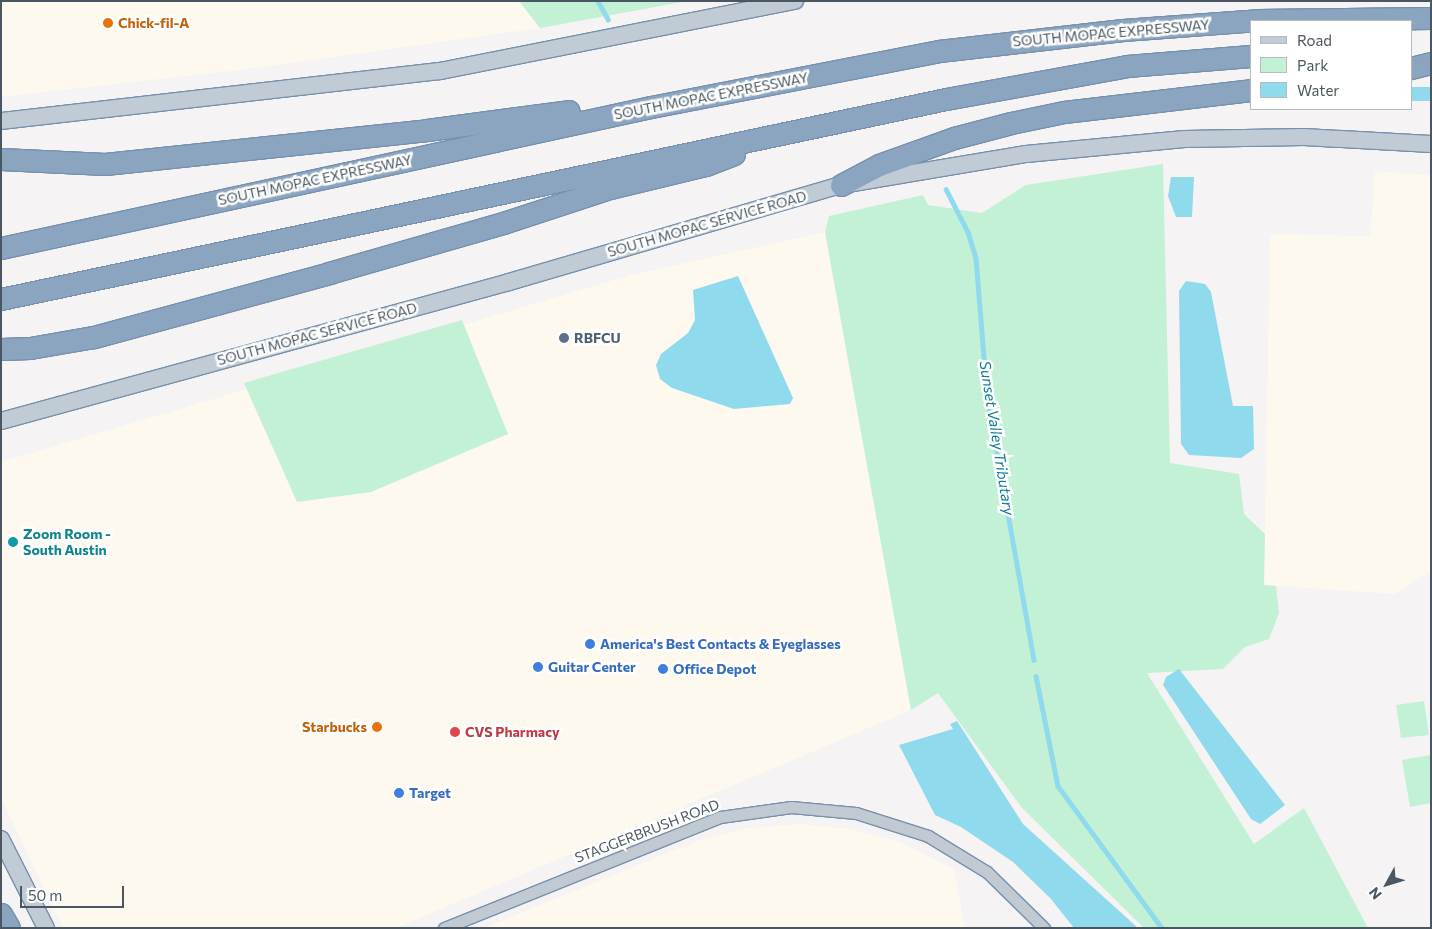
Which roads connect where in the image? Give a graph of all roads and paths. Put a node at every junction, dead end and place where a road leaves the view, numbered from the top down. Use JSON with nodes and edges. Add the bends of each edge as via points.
{"nodes":[{"id":1,"x":795,"y":1,"type":"edge"},
{"id":2,"x":1431,"y":18,"type":"edge"},
{"id":3,"x":1258,"y":20,"type":"edge"},
{"id":4,"x":1250,"y":21,"type":"edge"},
{"id":5,"x":1412,"y":55,"type":"edge"},
{"id":6,"x":1250,"y":56,"type":"edge"},
{"id":7,"x":1431,"y":56,"type":"edge"},
{"id":8,"x":1431,"y":64,"type":"edge"},
{"id":9,"x":1412,"y":68,"type":"edge"},
{"id":10,"x":1250,"y":90,"type":"edge"},
{"id":11,"x":651,"y":107,"type":"junction"},
{"id":12,"x":1,"y":120,"type":"edge"},
{"id":13,"x":795,"y":131,"type":"junction"},
{"id":14,"x":1431,"y":144,"type":"edge"},
{"id":15,"x":1,"y":159,"type":"edge"},
{"id":16,"x":841,"y":185,"type":"junction"},
{"id":17,"x":1,"y":248,"type":"edge"},
{"id":18,"x":1,"y":299,"type":"edge"},
{"id":19,"x":1,"y":348,"type":"edge"},
{"id":20,"x":1,"y":421,"type":"edge"},
{"id":21,"x":1,"y":840,"type":"edge"},
{"id":22,"x":1,"y":914,"type":"edge"},
{"id":23,"x":9,"y":928,"type":"edge"},
{"id":24,"x":46,"y":928,"type":"edge"},
{"id":25,"x":444,"y":928,"type":"edge"},
{"id":26,"x":1044,"y":928,"type":"edge"}],
"edges":[{"from":1,"to":12,"type":"main road","via":[[440,71]]},
{"from":2,"to":3,"type":"highway","name":"SOUTH MOPAC EXPRESSWAY"},
{"from":4,"to":11,"type":"highway","name":"SOUTH MOPAC EXPRESSWAY","via":[[1074,35],[939,51]]},
{"from":5,"to":7,"type":"highway"},
{"from":6,"to":13,"type":"highway","via":[[1127,66],[946,98]]},
{"from":8,"to":9,"type":"highway"},
{"from":10,"to":16,"type":"highway","via":[[1064,112],[1011,122],[879,165]]},
{"from":11,"to":15,"type":"highway","via":[[599,106],[473,125],[105,164]]},
{"from":11,"to":17,"type":"highway","name":"SOUTH MOPAC EXPRESSWAY"},
{"from":13,"to":18,"type":"highway"},
{"from":13,"to":19,"type":"highway","via":[[706,164],[610,188],[503,223],[224,302],[94,337],[30,348]]},
{"from":14,"to":16,"type":"main road","name":"SOUTH MOPAC SERVICE ROAD","via":[[1304,137],[1184,139],[1026,154]]},
{"from":16,"to":20,"type":"main road","name":"SOUTH MOPAC SERVICE ROAD","via":[[509,282]]},
{"from":21,"to":24,"type":"main road"},
{"from":22,"to":23,"type":"highway"},
{"from":25,"to":26,"type":"street","name":"STAGGERBRUSH ROAD","via":[[720,817],[791,807],[856,813],[928,836],[987,872]]}]}
